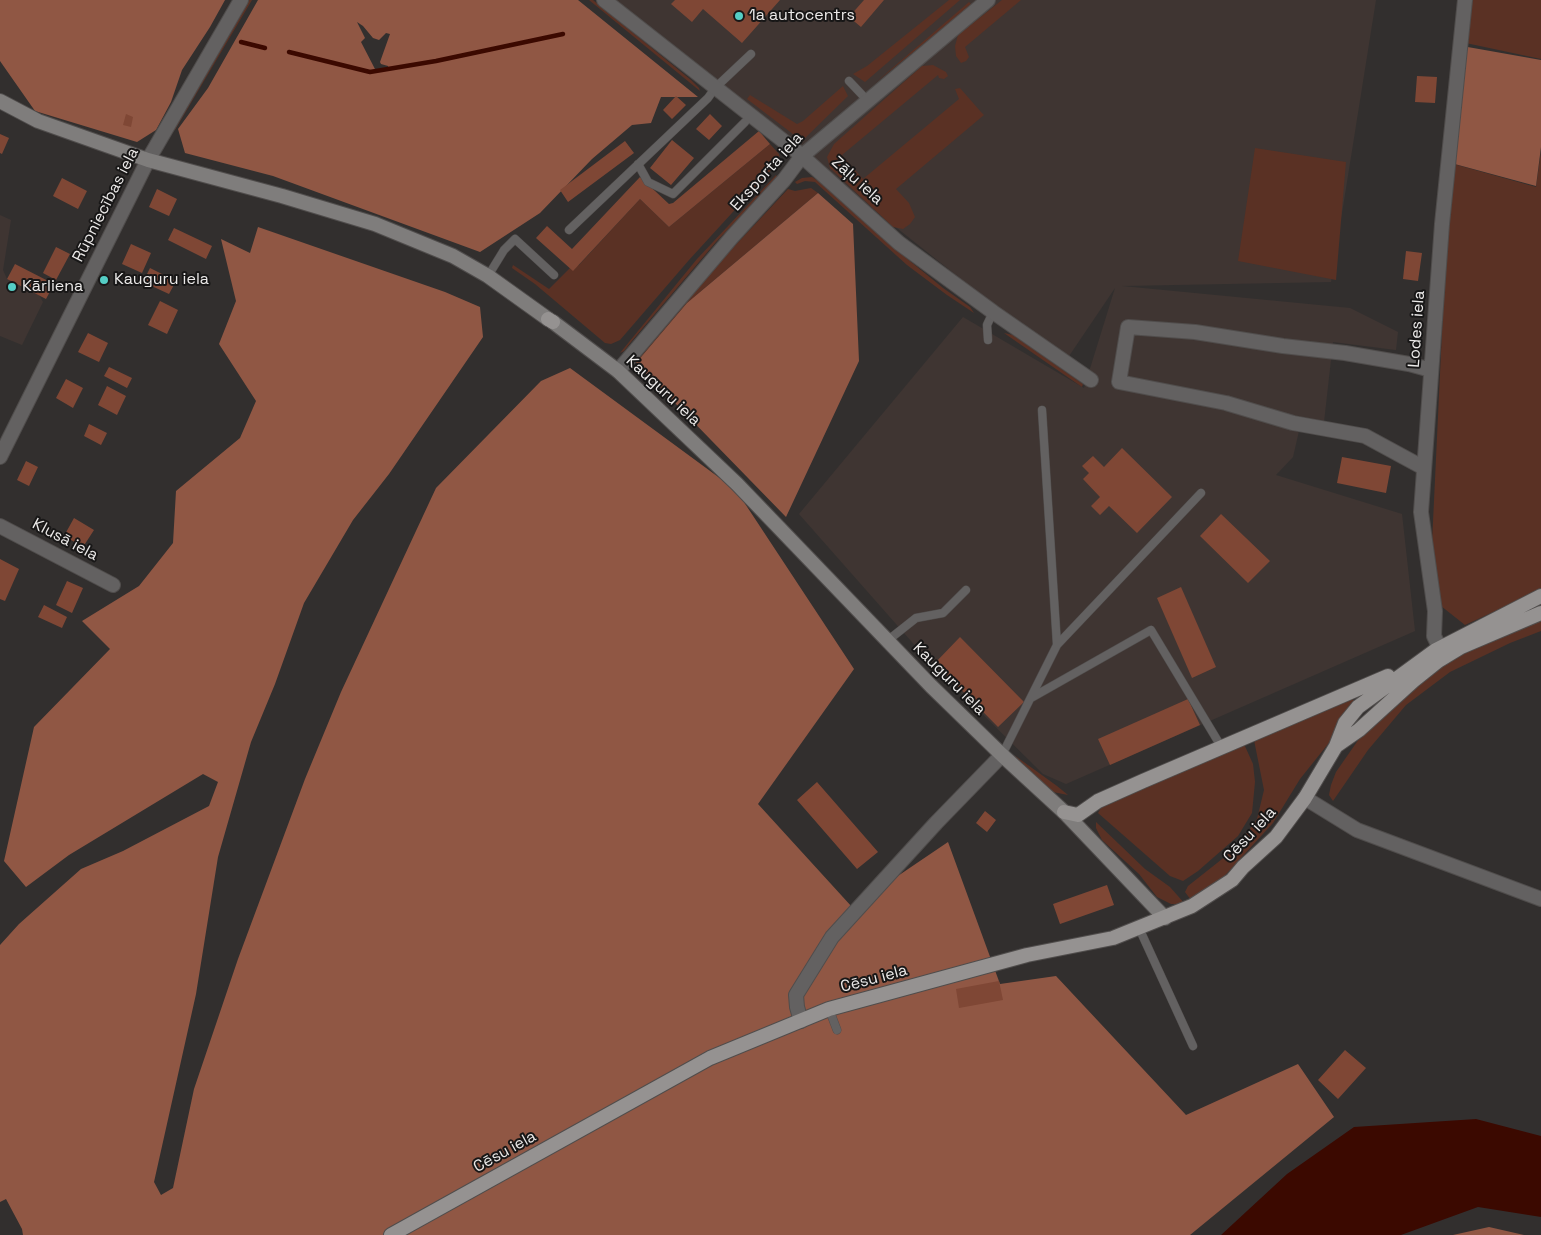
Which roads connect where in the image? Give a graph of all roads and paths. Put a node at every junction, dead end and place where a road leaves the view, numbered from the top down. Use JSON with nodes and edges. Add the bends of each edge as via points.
{"nodes":[{"id":1,"x":240,"y":0,"type":"edge"},
{"id":2,"x":604,"y":0,"type":"edge"},
{"id":3,"x":988,"y":0,"type":"edge"},
{"id":4,"x":1465,"y":0,"type":"edge"},
{"id":5,"x":751,"y":54,"type":"dead end"},
{"id":6,"x":849,"y":81,"type":"dead end"},
{"id":7,"x":715,"y":88,"type":"junction"},
{"id":8,"x":867,"y":100,"type":"junction"},
{"id":9,"x":0,"y":101,"type":"edge"},
{"id":10,"x":745,"y":122,"type":"dead end"},
{"id":11,"x":802,"y":156,"type":"junction"},
{"id":12,"x":148,"y":160,"type":"junction"},
{"id":13,"x":638,"y":164,"type":"junction"},
{"id":14,"x":568,"y":230,"type":"dead end"},
{"id":15,"x":554,"y":275,"type":"dead end"},
{"id":16,"x":488,"y":276,"type":"junction"},
{"id":17,"x":993,"y":312,"type":"junction"},
{"id":18,"x":988,"y":340,"type":"dead end"},
{"id":19,"x":1432,"y":370,"type":"junction"},
{"id":20,"x":618,"y":371,"type":"junction"},
{"id":21,"x":1091,"y":380,"type":"dead end"},
{"id":22,"x":1042,"y":410,"type":"dead end"},
{"id":23,"x":0,"y":457,"type":"edge"},
{"id":24,"x":1424,"y":468,"type":"junction"},
{"id":25,"x":1202,"y":493,"type":"dead end"},
{"id":26,"x":0,"y":526,"type":"edge"},
{"id":27,"x":113,"y":586,"type":"dead end"},
{"id":28,"x":966,"y":590,"type":"dead end"},
{"id":29,"x":1541,"y":596,"type":"edge"},
{"id":30,"x":1541,"y":613,"type":"edge"},
{"id":31,"x":887,"y":641,"type":"junction"},
{"id":32,"x":1057,"y":645,"type":"junction"},
{"id":33,"x":1442,"y":653,"type":"junction"},
{"id":34,"x":1414,"y":665,"type":"junction"},
{"id":35,"x":1031,"y":698,"type":"junction"},
{"id":36,"x":1336,"y":746,"type":"junction"},
{"id":37,"x":1222,"y":748,"type":"junction"},
{"id":38,"x":1002,"y":755,"type":"junction"},
{"id":39,"x":1305,"y":798,"type":"junction"},
{"id":40,"x":1064,"y":812,"type":"junction"},
{"id":41,"x":1541,"y":899,"type":"edge"},
{"id":42,"x":1165,"y":918,"type":"junction"},
{"id":43,"x":1138,"y":928,"type":"junction"},
{"id":44,"x":829,"y":1009,"type":"junction"},
{"id":45,"x":801,"y":1020,"type":"junction"},
{"id":46,"x":837,"y":1030,"type":"dead end"},
{"id":47,"x":1193,"y":1046,"type":"dead end"},
{"id":48,"x":391,"y":1235,"type":"edge"}],
"edges":[{"from":1,"to":12,"type":"street","name":"Rūpniecības iela"},
{"from":2,"to":7,"type":"street","name":"Zāļu iela"},
{"from":3,"to":8,"type":"street","name":"Eksporta iela"},
{"from":4,"to":19,"type":"street","name":"Lodes iela","via":[[1442,224]]},
{"from":5,"to":7,"type":"lane"},
{"from":6,"to":8,"type":"lane"},
{"from":7,"to":11,"type":"street","name":"Zāļu iela"},
{"from":7,"to":13,"type":"lane"},
{"from":8,"to":11,"type":"street","name":"Eksporta iela"},
{"from":9,"to":12,"type":"main road","name":"Kauguru iela","via":[[38,120]]},
{"from":10,"to":13,"type":"lane","via":[[673,194],[648,182]]},
{"from":11,"to":17,"type":"street","name":"Zāļu iela","via":[[899,242]]},
{"from":11,"to":20,"type":"street","name":"Eksporta iela"},
{"from":12,"to":16,"type":"main road","name":"Kauguru iela","via":[[375,224],[452,256]]},
{"from":12,"to":23,"type":"street","name":"Rūpniecības iela"},
{"from":13,"to":14,"type":"lane"},
{"from":15,"to":16,"type":"lane","via":[[515,239]]},
{"from":16,"to":20,"type":"main road","name":"Kauguru iela"},
{"from":17,"to":18,"type":"lane","via":[[987,325]]},
{"from":17,"to":21,"type":"street","name":"Zāļu iela"},
{"from":19,"to":24,"type":"street","name":"Lodes iela"},
{"from":19,"to":24,"type":"street","via":[[1345,353],[1195,332],[1128,327],[1120,382],[1226,403],[1293,423],[1365,436]]},
{"from":20,"to":31,"type":"main road","name":"Kauguru iela","via":[[737,484]]},
{"from":22,"to":32,"type":"lane"},
{"from":24,"to":33,"type":"street","name":"Lodes iela","via":[[1421,512],[1435,611],[1434,636]]},
{"from":25,"to":32,"type":"lane"},
{"from":26,"to":27,"type":"street","name":"Klusā iela"},
{"from":28,"to":31,"type":"lane","via":[[943,613],[916,618]]},
{"from":29,"to":33,"type":"main road","name":"Cēsu iela"},
{"from":30,"to":33,"type":"main road","name":"Cēsu iela","via":[[1462,648]]},
{"from":31,"to":38,"type":"main road","name":"Kauguru iela"},
{"from":32,"to":35,"type":"lane"},
{"from":33,"to":34,"type":"main road","name":"Cēsu iela"},
{"from":33,"to":36,"type":"main road","name":"Cēsu iela","via":[[1359,730]]},
{"from":34,"to":36,"type":"main road","name":"Cēsu iela","via":[[1358,707],[1345,723]]},
{"from":34,"to":37,"type":"main road"},
{"from":35,"to":37,"type":"lane","via":[[1151,630]]},
{"from":35,"to":38,"type":"lane"},
{"from":36,"to":39,"type":"main road","name":"Cēsu iela"},
{"from":37,"to":40,"type":"main road","via":[[1098,801],[1078,815]]},
{"from":38,"to":40,"type":"main road","name":"Kauguru iela"},
{"from":38,"to":45,"type":"street","via":[[832,937],[796,995]]},
{"from":39,"to":41,"type":"street","via":[[1357,830]]},
{"from":39,"to":42,"type":"main road","name":"Cēsu iela","via":[[1276,837],[1232,880],[1192,906]]},
{"from":40,"to":42,"type":"main road","name":"Kauguru iela"},
{"from":42,"to":43,"type":"main road","name":"Cēsu iela"},
{"from":43,"to":44,"type":"main road","name":"Cēsu iela","via":[[1113,938],[1027,955]]},
{"from":43,"to":47,"type":"lane"},
{"from":44,"to":45,"type":"main road","name":"Cēsu iela"},
{"from":44,"to":46,"type":"lane"},
{"from":45,"to":48,"type":"main road","name":"Cēsu iela","via":[[710,1058]]}]}
